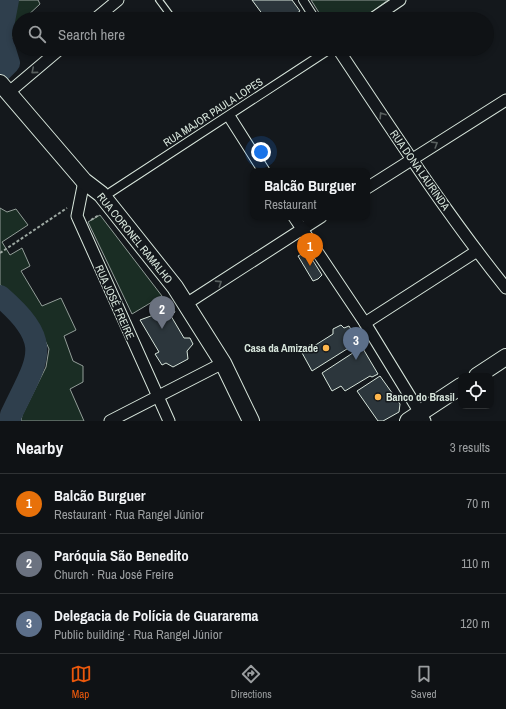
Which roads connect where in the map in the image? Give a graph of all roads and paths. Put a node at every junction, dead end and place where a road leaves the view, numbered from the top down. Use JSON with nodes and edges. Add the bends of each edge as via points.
{"nodes":[{"id":1,"x":118,"y":0,"type":"edge"},
{"id":2,"x":159,"y":0,"type":"edge"},
{"id":3,"x":303,"y":0,"type":"edge"},
{"id":4,"x":400,"y":0,"type":"edge"},
{"id":5,"x":103,"y":12,"type":"edge"},
{"id":6,"x":168,"y":12,"type":"edge"},
{"id":7,"x":311,"y":12,"type":"edge"},
{"id":8,"x":382,"y":12,"type":"edge"},
{"id":9,"x":50,"y":56,"type":"edge"},
{"id":10,"x":319,"y":56,"type":"edge"},
{"id":11,"x":343,"y":56,"type":"edge"},
{"id":12,"x":3,"y":87,"type":"edge"},
{"id":13,"x":506,"y":100,"type":"edge"},
{"id":14,"x":231,"y":119,"type":"dead end"},
{"id":15,"x":411,"y":160,"type":"junction"},
{"id":16,"x":262,"y":168,"type":"edge"},
{"id":17,"x":84,"y":181,"type":"junction"},
{"id":18,"x":370,"y":186,"type":"edge"},
{"id":19,"x":111,"y":192,"type":"dead end"},
{"id":20,"x":71,"y":205,"type":"dead end"},
{"id":21,"x":296,"y":220,"type":"edge"},
{"id":22,"x":316,"y":220,"type":"edge"},
{"id":23,"x":302,"y":229,"type":"junction"},
{"id":24,"x":477,"y":251,"type":"junction"},
{"id":25,"x":0,"y":253,"type":"edge"},
{"id":26,"x":506,"y":288,"type":"edge"},
{"id":27,"x":186,"y":304,"type":"junction"},
{"id":28,"x":365,"y":323,"type":"junction"},
{"id":29,"x":506,"y":357,"type":"edge"},
{"id":30,"x":223,"y":363,"type":"junction"},
{"id":31,"x":482,"y":373,"type":"edge"},
{"id":32,"x":458,"y":388,"type":"edge"},
{"id":33,"x":157,"y":396,"type":"junction"},
{"id":34,"x":418,"y":418,"type":"edge"},
{"id":35,"x":110,"y":421,"type":"edge"},
{"id":36,"x":169,"y":421,"type":"edge"},
{"id":37,"x":251,"y":421,"type":"edge"}],
"edges":[{"from":1,"to":5,"type":"street"},
{"from":2,"to":6,"type":"lane"},
{"from":3,"to":7,"type":"street"},
{"from":4,"to":8,"type":"street"},
{"from":9,"to":12,"type":"street","one_way":true},
{"from":10,"to":19,"type":"street","name":"RUA MAJOR PAULA LOPES"},
{"from":15,"to":11,"type":"street","name":"RUA DONA LAURINDA","one_way":true},
{"from":12,"to":17,"type":"main road","name":"RUA CORONEL RAMALHO"},
{"from":15,"to":13,"type":"street","one_way":true},
{"from":14,"to":16,"type":"street"},
{"from":15,"to":18,"type":"street"},
{"from":15,"to":24,"type":"street","name":"RUA DONA LAURINDA"},
{"from":17,"to":27,"type":"main road","name":"RUA CORONEL RAMALHO","via":[[101,194]]},
{"from":17,"to":33,"type":"street","name":"RUA JOSÉ FREIRE","via":[[77,216]]},
{"from":20,"to":25,"type":"path"},
{"from":21,"to":23,"type":"street"},
{"from":22,"to":23,"type":"street"},
{"from":27,"to":23,"type":"street","one_way":true},
{"from":23,"to":28,"type":"street"},
{"from":24,"to":26,"type":"street","name":"RUA DONA LAURINDA"},
{"from":24,"to":28,"type":"street"},
{"from":27,"to":30,"type":"main road","name":"RUA CORONEL RAMALHO"},
{"from":28,"to":34,"type":"street"},
{"from":29,"to":31,"type":"main road"},
{"from":30,"to":33,"type":"street"},
{"from":30,"to":37,"type":"main road","name":"RUA CORONEL RAMALHO"},
{"from":32,"to":34,"type":"main road"},
{"from":33,"to":35,"type":"street"},
{"from":33,"to":36,"type":"street","name":"RUA JOSÉ FREIRE"}]}
